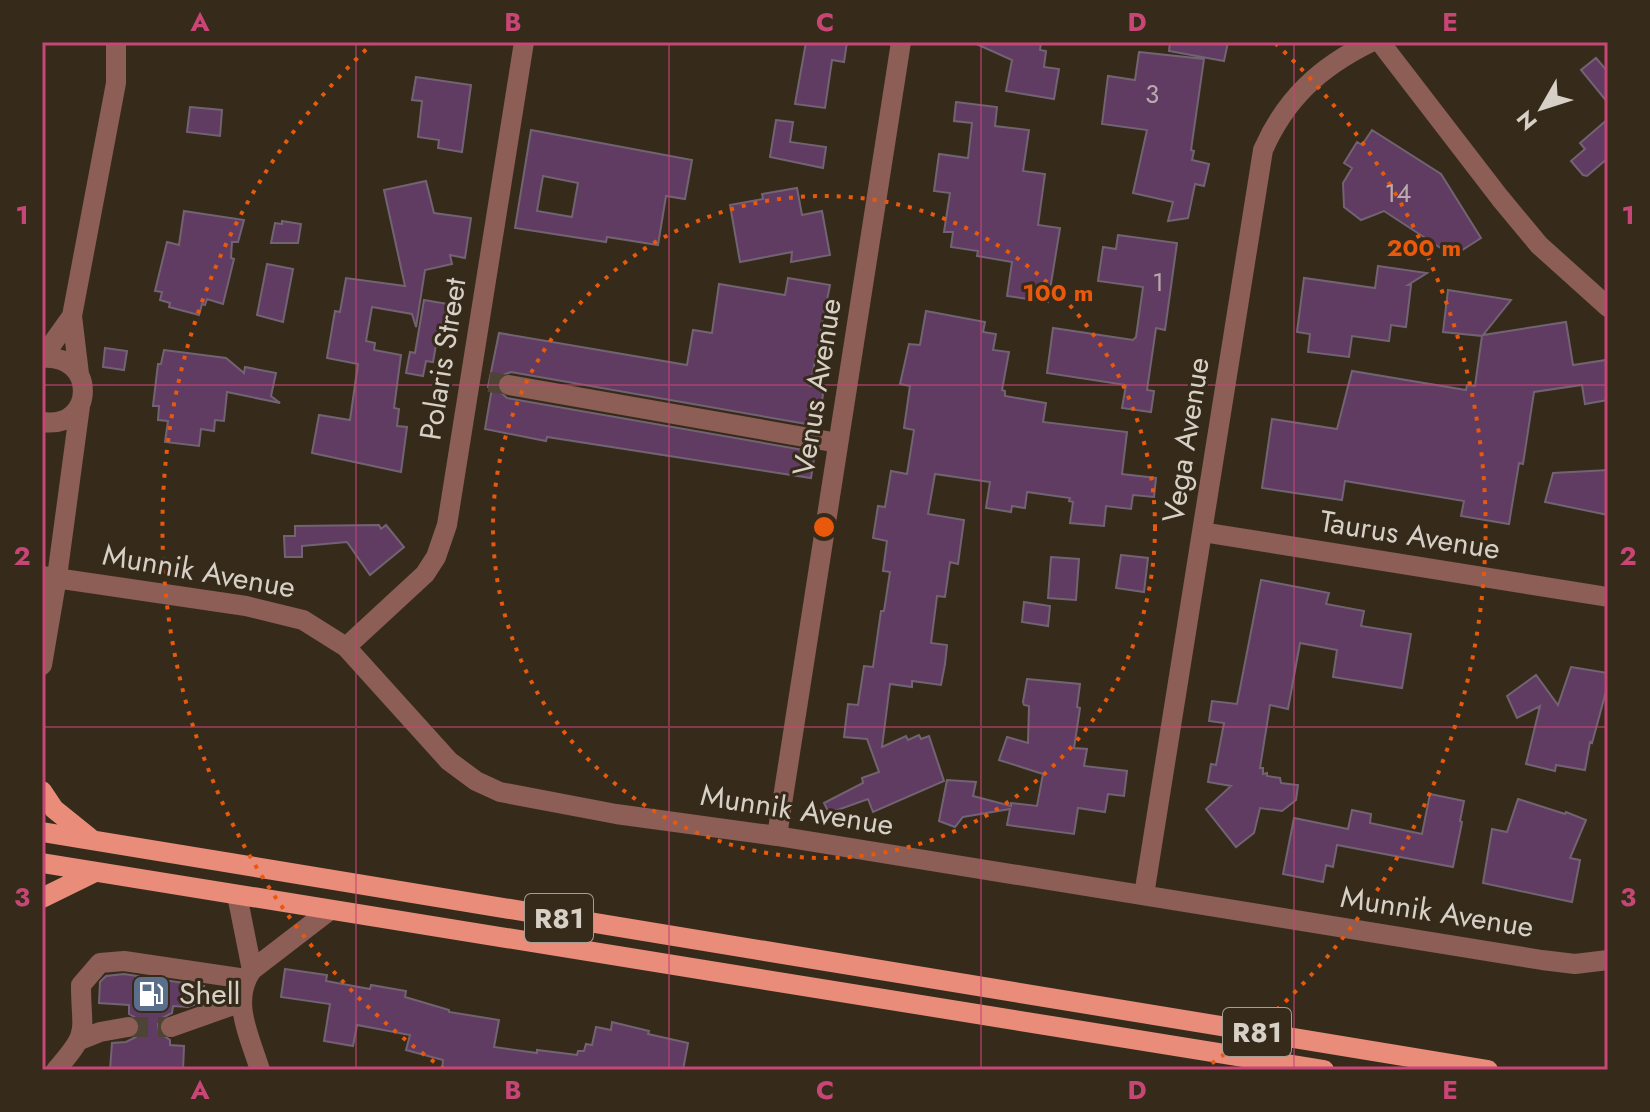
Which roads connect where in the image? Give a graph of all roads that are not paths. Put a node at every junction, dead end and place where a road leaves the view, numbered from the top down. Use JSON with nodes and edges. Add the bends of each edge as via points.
{"nodes":[{"id":1,"x":116,"y":42,"type":"edge"},
{"id":2,"x":524,"y":42,"type":"edge"},
{"id":3,"x":901,"y":42,"type":"edge"},
{"id":4,"x":1371,"y":42,"type":"edge"},
{"id":5,"x":1380,"y":42,"type":"edge"},
{"id":6,"x":1608,"y":307,"type":"edge"},
{"id":7,"x":72,"y":316,"type":"junction"},
{"id":8,"x":42,"y":358,"type":"edge"},
{"id":9,"x":79,"y":374,"type":"junction"},
{"id":10,"x":489,"y":381,"type":"junction"},
{"id":11,"x":80,"y":406,"type":"junction"},
{"id":12,"x":42,"y":422,"type":"edge"},
{"id":13,"x":838,"y":443,"type":"junction"},
{"id":14,"x":1202,"y":532,"type":"junction"},
{"id":15,"x":50,"y":577,"type":"edge"},
{"id":16,"x":1608,"y":597,"type":"edge"},
{"id":17,"x":346,"y":647,"type":"junction"},
{"id":18,"x":42,"y":665,"type":"edge"},
{"id":19,"x":42,"y":791,"type":"edge"},
{"id":20,"x":42,"y":832,"type":"edge"},
{"id":21,"x":777,"y":836,"type":"junction"},
{"id":22,"x":94,"y":841,"type":"junction"},
{"id":23,"x":42,"y":863,"type":"edge"},
{"id":24,"x":95,"y":872,"type":"junction"},
{"id":25,"x":237,"y":895,"type":"junction"},
{"id":26,"x":1144,"y":895,"type":"junction"},
{"id":27,"x":42,"y":898,"type":"edge"},
{"id":28,"x":330,"y":910,"type":"junction"},
{"id":29,"x":1608,"y":960,"type":"edge"},
{"id":30,"x":249,"y":974,"type":"junction"},
{"id":31,"x":239,"y":1003,"type":"junction"},
{"id":32,"x":128,"y":1027,"type":"tunnel mouth"},
{"id":33,"x":171,"y":1027,"type":"tunnel mouth"},
{"id":34,"x":80,"y":1040,"type":"junction"},
{"id":35,"x":56,"y":1070,"type":"edge"},
{"id":36,"x":260,"y":1070,"type":"edge"},
{"id":37,"x":1324,"y":1070,"type":"edge"},
{"id":38,"x":1488,"y":1070,"type":"edge"}],
"edges":[{"from":1,"to":7,"type":"street","via":[[116,83]]},
{"from":2,"to":10,"type":"street","name":"Polaris Street"},
{"from":3,"to":13,"type":"street","name":"Venus Avenue"},
{"from":4,"to":14,"type":"street","name":"Vega Avenue","via":[[1301,89],[1263,150]]},
{"from":5,"to":6,"type":"street","via":[[1539,245]]},
{"from":7,"to":8,"type":"street"},
{"from":7,"to":9,"type":"street"},
{"from":8,"to":9,"type":"street","via":[[63,360]]},
{"from":9,"to":11,"type":"street"},
{"from":10,"to":13,"type":"street"},
{"from":10,"to":17,"type":"street","name":"Polaris Street","via":[[436,557],[425,574]]},
{"from":11,"to":12,"type":"street","via":[[65,421]]},
{"from":11,"to":15,"type":"street"},
{"from":13,"to":21,"type":"street","name":"Venus Avenue"},
{"from":14,"to":16,"type":"street","name":"Taurus Avenue"},
{"from":14,"to":26,"type":"street","name":"Vega Avenue"},
{"from":15,"to":17,"type":"street","name":"Munnik Avenue","via":[[278,612],[303,620]]},
{"from":15,"to":18,"type":"street"},
{"from":17,"to":21,"type":"street","name":"Munnik Avenue","via":[[449,761],[500,792]]},
{"from":19,"to":22,"type":"main road","via":[[54,809]]},
{"from":20,"to":22,"type":"main road","number":"R81"},
{"from":21,"to":26,"type":"street","name":"Munnik Avenue"},
{"from":22,"to":38,"type":"main road","number":"R81"},
{"from":23,"to":24,"type":"main road","number":"R81"},
{"from":24,"to":25,"type":"main road","number":"R81"},
{"from":24,"to":27,"type":"main road"},
{"from":25,"to":28,"type":"main road","number":"R81"},
{"from":25,"to":30,"type":"street"},
{"from":26,"to":29,"type":"street","name":"Munnik Avenue","via":[[1542,960]]},
{"from":28,"to":30,"type":"street"},
{"from":28,"to":37,"type":"main road","number":"R81"},
{"from":30,"to":31,"type":"street"},
{"from":30,"to":34,"type":"street","via":[[100,963],[81,985],[85,1022]]},
{"from":31,"to":33,"type":"street"},
{"from":31,"to":36,"type":"street"},
{"from":32,"to":34,"type":"street"},
{"from":34,"to":35,"type":"street"}]}
